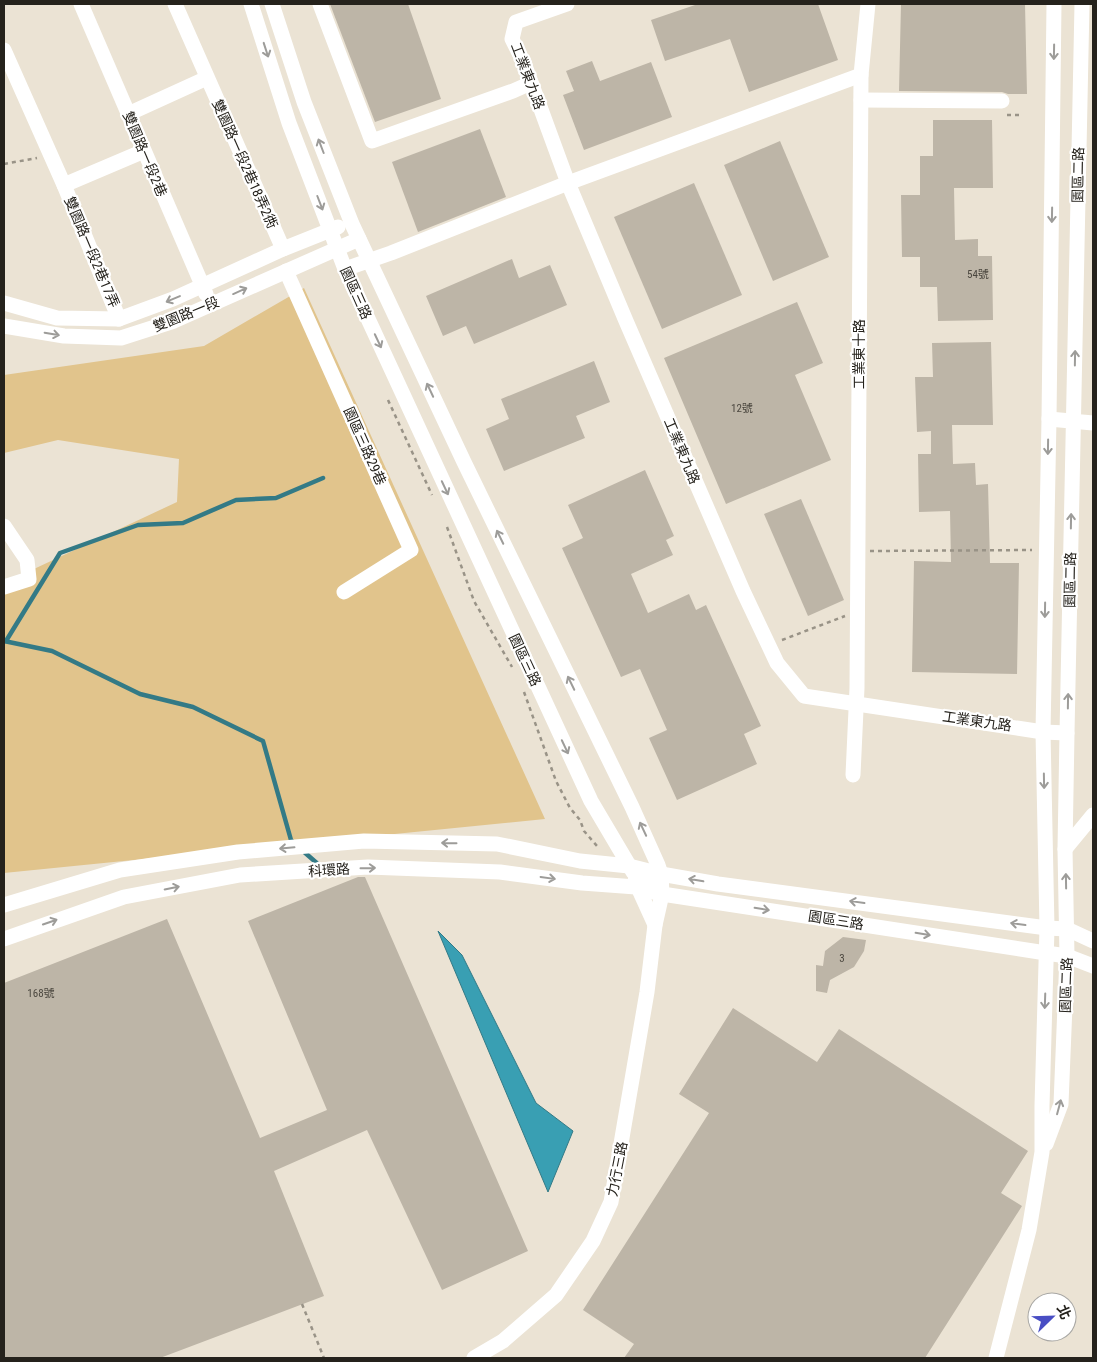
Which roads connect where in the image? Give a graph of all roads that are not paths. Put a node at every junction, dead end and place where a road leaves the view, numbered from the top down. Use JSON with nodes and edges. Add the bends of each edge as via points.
{"nodes":[{"id":1,"x":81,"y":4,"type":"edge"},
{"id":2,"x":175,"y":4,"type":"edge"},
{"id":3,"x":251,"y":4,"type":"edge"},
{"id":4,"x":272,"y":4,"type":"edge"},
{"id":5,"x":320,"y":4,"type":"edge"},
{"id":6,"x":566,"y":4,"type":"edge"},
{"id":7,"x":868,"y":4,"type":"edge"},
{"id":8,"x":1054,"y":4,"type":"edge"},
{"id":9,"x":1082,"y":4,"type":"edge"},
{"id":10,"x":4,"y":50,"type":"edge"},
{"id":11,"x":861,"y":76,"type":"junction"},
{"id":12,"x":207,"y":78,"type":"junction"},
{"id":13,"x":531,"y":83,"type":"junction"},
{"id":14,"x":861,"y":100,"type":"junction"},
{"id":15,"x":1002,"y":101,"type":"dead end"},
{"id":16,"x":128,"y":114,"type":"junction"},
{"id":17,"x":144,"y":151,"type":"junction"},
{"id":18,"x":568,"y":184,"type":"junction"},
{"id":19,"x":64,"y":185,"type":"junction"},
{"id":20,"x":352,"y":224,"type":"junction"},
{"id":21,"x":330,"y":229,"type":"junction"},
{"id":22,"x":359,"y":239,"type":"junction"},
{"id":23,"x":337,"y":248,"type":"junction"},
{"id":24,"x":283,"y":249,"type":"junction"},
{"id":25,"x":370,"y":261,"type":"junction"},
{"id":26,"x":345,"y":269,"type":"junction"},
{"id":27,"x":286,"y":271,"type":"junction"},
{"id":28,"x":202,"y":285,"type":"junction"},
{"id":29,"x":4,"y":303,"type":"edge"},
{"id":30,"x":210,"y":305,"type":"junction"},
{"id":31,"x":119,"y":319,"type":"junction"},
{"id":32,"x":4,"y":326,"type":"edge"},
{"id":33,"x":1049,"y":419,"type":"junction"},
{"id":34,"x":1073,"y":422,"type":"junction"},
{"id":35,"x":1093,"y":423,"type":"edge"},
{"id":36,"x":4,"y":526,"type":"edge"},
{"id":37,"x":4,"y":587,"type":"edge"},
{"id":38,"x":344,"y":592,"type":"dead end"},
{"id":39,"x":857,"y":704,"type":"junction"},
{"id":40,"x":1042,"y":732,"type":"junction"},
{"id":41,"x":1067,"y":733,"type":"junction"},
{"id":42,"x":853,"y":775,"type":"dead end"},
{"id":43,"x":1093,"y":815,"type":"edge"},
{"id":44,"x":610,"y":836,"type":"junction"},
{"id":45,"x":1065,"y":849,"type":"junction"},
{"id":46,"x":587,"y":862,"type":"junction"},
{"id":47,"x":661,"y":874,"type":"junction"},
{"id":48,"x":633,"y":875,"type":"junction"},
{"id":49,"x":662,"y":894,"type":"junction"},
{"id":50,"x":4,"y":905,"type":"edge"},
{"id":51,"x":655,"y":926,"type":"junction"},
{"id":52,"x":1047,"y":928,"type":"junction"},
{"id":53,"x":1066,"y":930,"type":"junction"},
{"id":54,"x":4,"y":938,"type":"edge"},
{"id":55,"x":1093,"y":941,"type":"edge"},
{"id":56,"x":1046,"y":952,"type":"junction"},
{"id":57,"x":1067,"y":956,"type":"junction"},
{"id":58,"x":1093,"y":966,"type":"edge"},
{"id":59,"x":1042,"y":1152,"type":"junction"},
{"id":60,"x":474,"y":1358,"type":"edge"},
{"id":61,"x":996,"y":1358,"type":"edge"}],
"edges":[{"from":1,"to":16,"type":"street","name":"雙園路一段2巷"},
{"from":2,"to":12,"type":"street","name":"雙園路一段2巷18弄2衖"},
{"from":3,"to":21,"type":"street","name":"園區三路","one_way":true,"via":[[289,123]]},
{"from":20,"to":4,"type":"street","name":"園區三路","one_way":true,"via":[[304,102]]},
{"from":5,"to":13,"type":"street","via":[[372,141]]},
{"from":6,"to":13,"type":"street","name":"工業東九路","via":[[516,22],[512,39]]},
{"from":7,"to":11,"type":"street","name":"工業東十路"},
{"from":8,"to":33,"type":"street","name":"園區二路","one_way":true},
{"from":34,"to":9,"type":"street","name":"園區二路","one_way":true},
{"from":10,"to":19,"type":"street","name":"雙園路一段2巷17弄"},
{"from":11,"to":14,"type":"street","name":"工業東十路"},
{"from":11,"to":18,"type":"street"},
{"from":12,"to":16,"type":"street"},
{"from":12,"to":24,"type":"street","name":"雙園路一段2巷18弄2衖"},
{"from":13,"to":18,"type":"street","name":"工業東九路"},
{"from":14,"to":15,"type":"street"},
{"from":14,"to":39,"type":"street","name":"工業東十路"},
{"from":16,"to":17,"type":"street","name":"雙園路一段2巷"},
{"from":17,"to":19,"type":"street","name":"雙園路一段2巷17弄"},
{"from":17,"to":28,"type":"street","name":"雙園路一段2巷"},
{"from":18,"to":25,"type":"street"},
{"from":18,"to":39,"type":"street","name":"工業東九路","via":[[731,564],[777,663],[804,696]]},
{"from":19,"to":31,"type":"street","name":"雙園路一段2巷17弄"},
{"from":20,"to":21,"type":"street","name":"雙園路一段"},
{"from":20,"to":22,"type":"street","name":"園區三路"},
{"from":21,"to":23,"type":"street","name":"園區三路"},
{"from":21,"to":24,"type":"street","name":"雙園路一段"},
{"from":22,"to":23,"type":"street","name":"雙園路一段"},
{"from":22,"to":25,"type":"street","name":"園區三路"},
{"from":23,"to":26,"type":"street","name":"園區三路"},
{"from":23,"to":27,"type":"street","name":"雙園路一段"},
{"from":24,"to":28,"type":"street","name":"雙園路一段"},
{"from":25,"to":26,"type":"street"},
{"from":47,"to":25,"type":"street","name":"園區三路","one_way":true,"via":[[653,851]]},
{"from":26,"to":44,"type":"street","name":"園區三路","one_way":true,"via":[[590,801]]},
{"from":30,"to":27,"type":"street","name":"雙園路一段","one_way":true},
{"from":27,"to":38,"type":"street","name":"園區三路29巷","via":[[411,550]]},
{"from":28,"to":30,"type":"street","name":"雙園路一段2巷"},
{"from":28,"to":31,"type":"street","name":"雙園路一段","one_way":true},
{"from":29,"to":31,"type":"street","name":"雙園路一段","via":[[57,318]]},
{"from":32,"to":30,"type":"street","name":"雙園路一段","one_way":true,"via":[[64,336],[121,338]]},
{"from":33,"to":34,"type":"street"},
{"from":33,"to":40,"type":"street","name":"園區二路","one_way":true},
{"from":34,"to":35,"type":"street"},
{"from":41,"to":34,"type":"street","name":"園區二路","one_way":true},
{"from":36,"to":37,"type":"street","via":[[27,560],[29,579]]},
{"from":39,"to":40,"type":"street","name":"工業東九路"},
{"from":39,"to":42,"type":"street","name":"工業東十路"},
{"from":40,"to":41,"type":"street","name":"工業東九路"},
{"from":40,"to":52,"type":"street","name":"園區二路","one_way":true},
{"from":41,"to":45,"type":"street","name":"園區二路"},
{"from":43,"to":45,"type":"street"},
{"from":44,"to":46,"type":"street","via":[[612,845],[609,852]]},
{"from":44,"to":48,"type":"street","name":"園區三路"},
{"from":53,"to":45,"type":"street","name":"園區二路","one_way":true},
{"from":46,"to":48,"type":"street","name":"科環路"},
{"from":46,"to":50,"type":"street","name":"科環路","one_way":true,"via":[[497,844],[364,841],[238,852],[120,870]]},
{"from":47,"to":48,"type":"street","name":"科環路"},
{"from":47,"to":49,"type":"street","name":"力行三路"},
{"from":52,"to":47,"type":"street","name":"園區三路","one_way":true},
{"from":48,"to":49,"type":"street","name":"科環路"},
{"from":48,"to":51,"type":"street"},
{"from":54,"to":48,"type":"street","name":"科環路","one_way":true,"via":[[124,897],[240,875],[368,867],[500,872],[582,882]]},
{"from":49,"to":51,"type":"street","name":"力行三路"},
{"from":49,"to":56,"type":"street","name":"園區三路","one_way":true},
{"from":51,"to":60,"type":"street","name":"力行三路","via":[[611,1202],[593,1241],[556,1295],[503,1341]]},
{"from":52,"to":53,"type":"street","name":"園區三路"},
{"from":52,"to":56,"type":"street","name":"園區二路"},
{"from":53,"to":55,"type":"street","name":"園區三路"},
{"from":53,"to":57,"type":"street","name":"園區二路"},
{"from":56,"to":57,"type":"street","name":"園區三路"},
{"from":56,"to":59,"type":"street","name":"園區二路","one_way":true},
{"from":57,"to":58,"type":"street","name":"園區三路"},
{"from":59,"to":57,"type":"street","name":"園區二路","one_way":true,"via":[[1061,1104]]},
{"from":59,"to":61,"type":"street","name":"園區二路","via":[[1029,1230]]}]}
